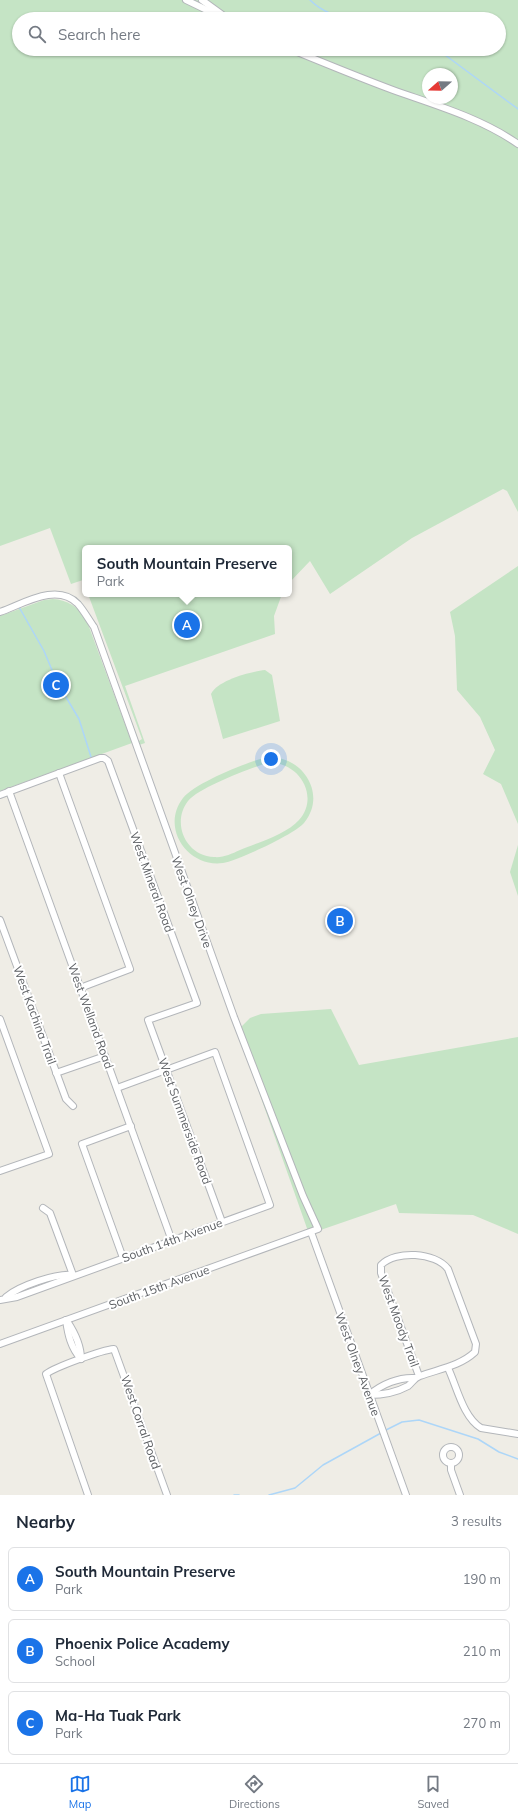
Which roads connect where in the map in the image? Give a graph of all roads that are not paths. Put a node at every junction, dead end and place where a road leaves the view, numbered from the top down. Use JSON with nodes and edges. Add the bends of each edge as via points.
{"nodes":[{"id":1,"x":186,"y":0,"type":"edge"},
{"id":2,"x":202,"y":0,"type":"edge"},
{"id":3,"x":210,"y":12,"type":"edge"},
{"id":4,"x":217,"y":12,"type":"edge"},
{"id":5,"x":308,"y":56,"type":"edge"},
{"id":6,"x":518,"y":144,"type":"edge"},
{"id":7,"x":0,"y":612,"type":"edge"},
{"id":8,"x":59,"y":773,"type":"junction"},
{"id":9,"x":9,"y":792,"type":"junction"},
{"id":10,"x":0,"y":795,"type":"edge"},
{"id":11,"x":0,"y":920,"type":"edge"},
{"id":12,"x":80,"y":988,"type":"junction"},
{"id":13,"x":0,"y":1019,"type":"edge"},
{"id":14,"x":148,"y":1020,"type":"joint"},
{"id":15,"x":105,"y":1056,"type":"junction"},
{"id":16,"x":166,"y":1070,"type":"junction"},
{"id":17,"x":56,"y":1074,"type":"junction"},
{"id":18,"x":117,"y":1088,"type":"junction"},
{"id":19,"x":73,"y":1106,"type":"dead end"},
{"id":20,"x":131,"y":1126,"type":"junction"},
{"id":21,"x":0,"y":1172,"type":"edge"},
{"id":22,"x":43,"y":1208,"type":"dead end"},
{"id":23,"x":222,"y":1222,"type":"junction"},
{"id":24,"x":318,"y":1229,"type":"joint"},
{"id":25,"x":311,"y":1232,"type":"junction"},
{"id":26,"x":172,"y":1241,"type":"junction"},
{"id":27,"x":123,"y":1258,"type":"junction"},
{"id":28,"x":73,"y":1275,"type":"junction"},
{"id":29,"x":3,"y":1299,"type":"edge"},
{"id":30,"x":66,"y":1320,"type":"junction"},
{"id":31,"x":0,"y":1344,"type":"edge"},
{"id":32,"x":81,"y":1359,"type":"junction"},
{"id":33,"x":448,"y":1368,"type":"junction"},
{"id":34,"x":417,"y":1377,"type":"junction"},
{"id":35,"x":369,"y":1395,"type":"junction"},
{"id":36,"x":518,"y":1434,"type":"edge"},
{"id":37,"x":451,"y":1463,"type":"dead end"},
{"id":38,"x":88,"y":1495,"type":"edge"},
{"id":39,"x":166,"y":1495,"type":"edge"},
{"id":40,"x":406,"y":1495,"type":"edge"},
{"id":41,"x":460,"y":1495,"type":"edge"}],
"edges":[{"from":1,"to":3,"type":"street"},
{"from":2,"to":4,"type":"street"},
{"from":5,"to":6,"type":"street","via":[[482,123]]},
{"from":7,"to":24,"type":"street","name":"West Olney Drive","via":[[49,594],[62,595],[77,603],[94,627],[234,1017]]},
{"from":8,"to":9,"type":"street"},
{"from":8,"to":12,"type":"street","via":[[130,969]]},
{"from":8,"to":14,"type":"street","name":"West Mineral Road","via":[[100,758],[108,761],[197,1003]]},
{"from":9,"to":10,"type":"street"},
{"from":9,"to":12,"type":"street","name":"West Welland Road"},
{"from":11,"to":17,"type":"street","name":"West Kachina Trail"},
{"from":12,"to":15,"type":"street","name":"West Welland Road"},
{"from":13,"to":21,"type":"street","via":[[49,1154]]},
{"from":14,"to":16,"type":"street","name":"West Summerside Road"},
{"from":15,"to":17,"type":"street"},
{"from":15,"to":18,"type":"street","name":"West Welland Road"},
{"from":16,"to":18,"type":"street"},
{"from":16,"to":23,"type":"street","name":"West Summerside Road"},
{"from":16,"to":23,"type":"street","name":"South 14th Avenue","via":[[215,1052],[270,1206]]},
{"from":17,"to":19,"type":"street","name":"West Kachina Trail","via":[[66,1099]]},
{"from":18,"to":20,"type":"street","name":"West Welland Road"},
{"from":20,"to":26,"type":"street","name":"West Welland Road"},
{"from":20,"to":27,"type":"street","via":[[82,1144]]},
{"from":22,"to":28,"type":"street","via":[[50,1213]]},
{"from":23,"to":26,"type":"street","name":"South 14th Avenue"},
{"from":24,"to":25,"type":"street","name":"South 15th Avenue"},
{"from":25,"to":30,"type":"street","name":"South 15th Avenue"},
{"from":25,"to":35,"type":"street","name":"West Olney Avenue"},
{"from":26,"to":27,"type":"street","name":"South 14th Avenue"},
{"from":27,"to":28,"type":"street","name":"South 14th Avenue"},
{"from":28,"to":29,"type":"street","name":"South 14th Avenue"},
{"from":30,"to":31,"type":"street","name":"South 15th Avenue"},
{"from":30,"to":32,"type":"street"},
{"from":32,"to":38,"type":"street","via":[[46,1374]]},
{"from":32,"to":39,"type":"street","name":"West Corral Road","via":[[114,1349]]},
{"from":33,"to":34,"type":"street"},
{"from":33,"to":34,"type":"street","name":"West Moody Trail","via":[[470,1357],[475,1352],[476,1344],[448,1269],[440,1260],[431,1257],[400,1256],[385,1261],[381,1265],[381,1273]]},
{"from":33,"to":36,"type":"street","via":[[470,1418],[481,1428]]},
{"from":34,"to":35,"type":"street","via":[[408,1386],[382,1395]]},
{"from":35,"to":40,"type":"street","name":"West Olney Avenue"},
{"from":37,"to":41,"type":"street"}]}
